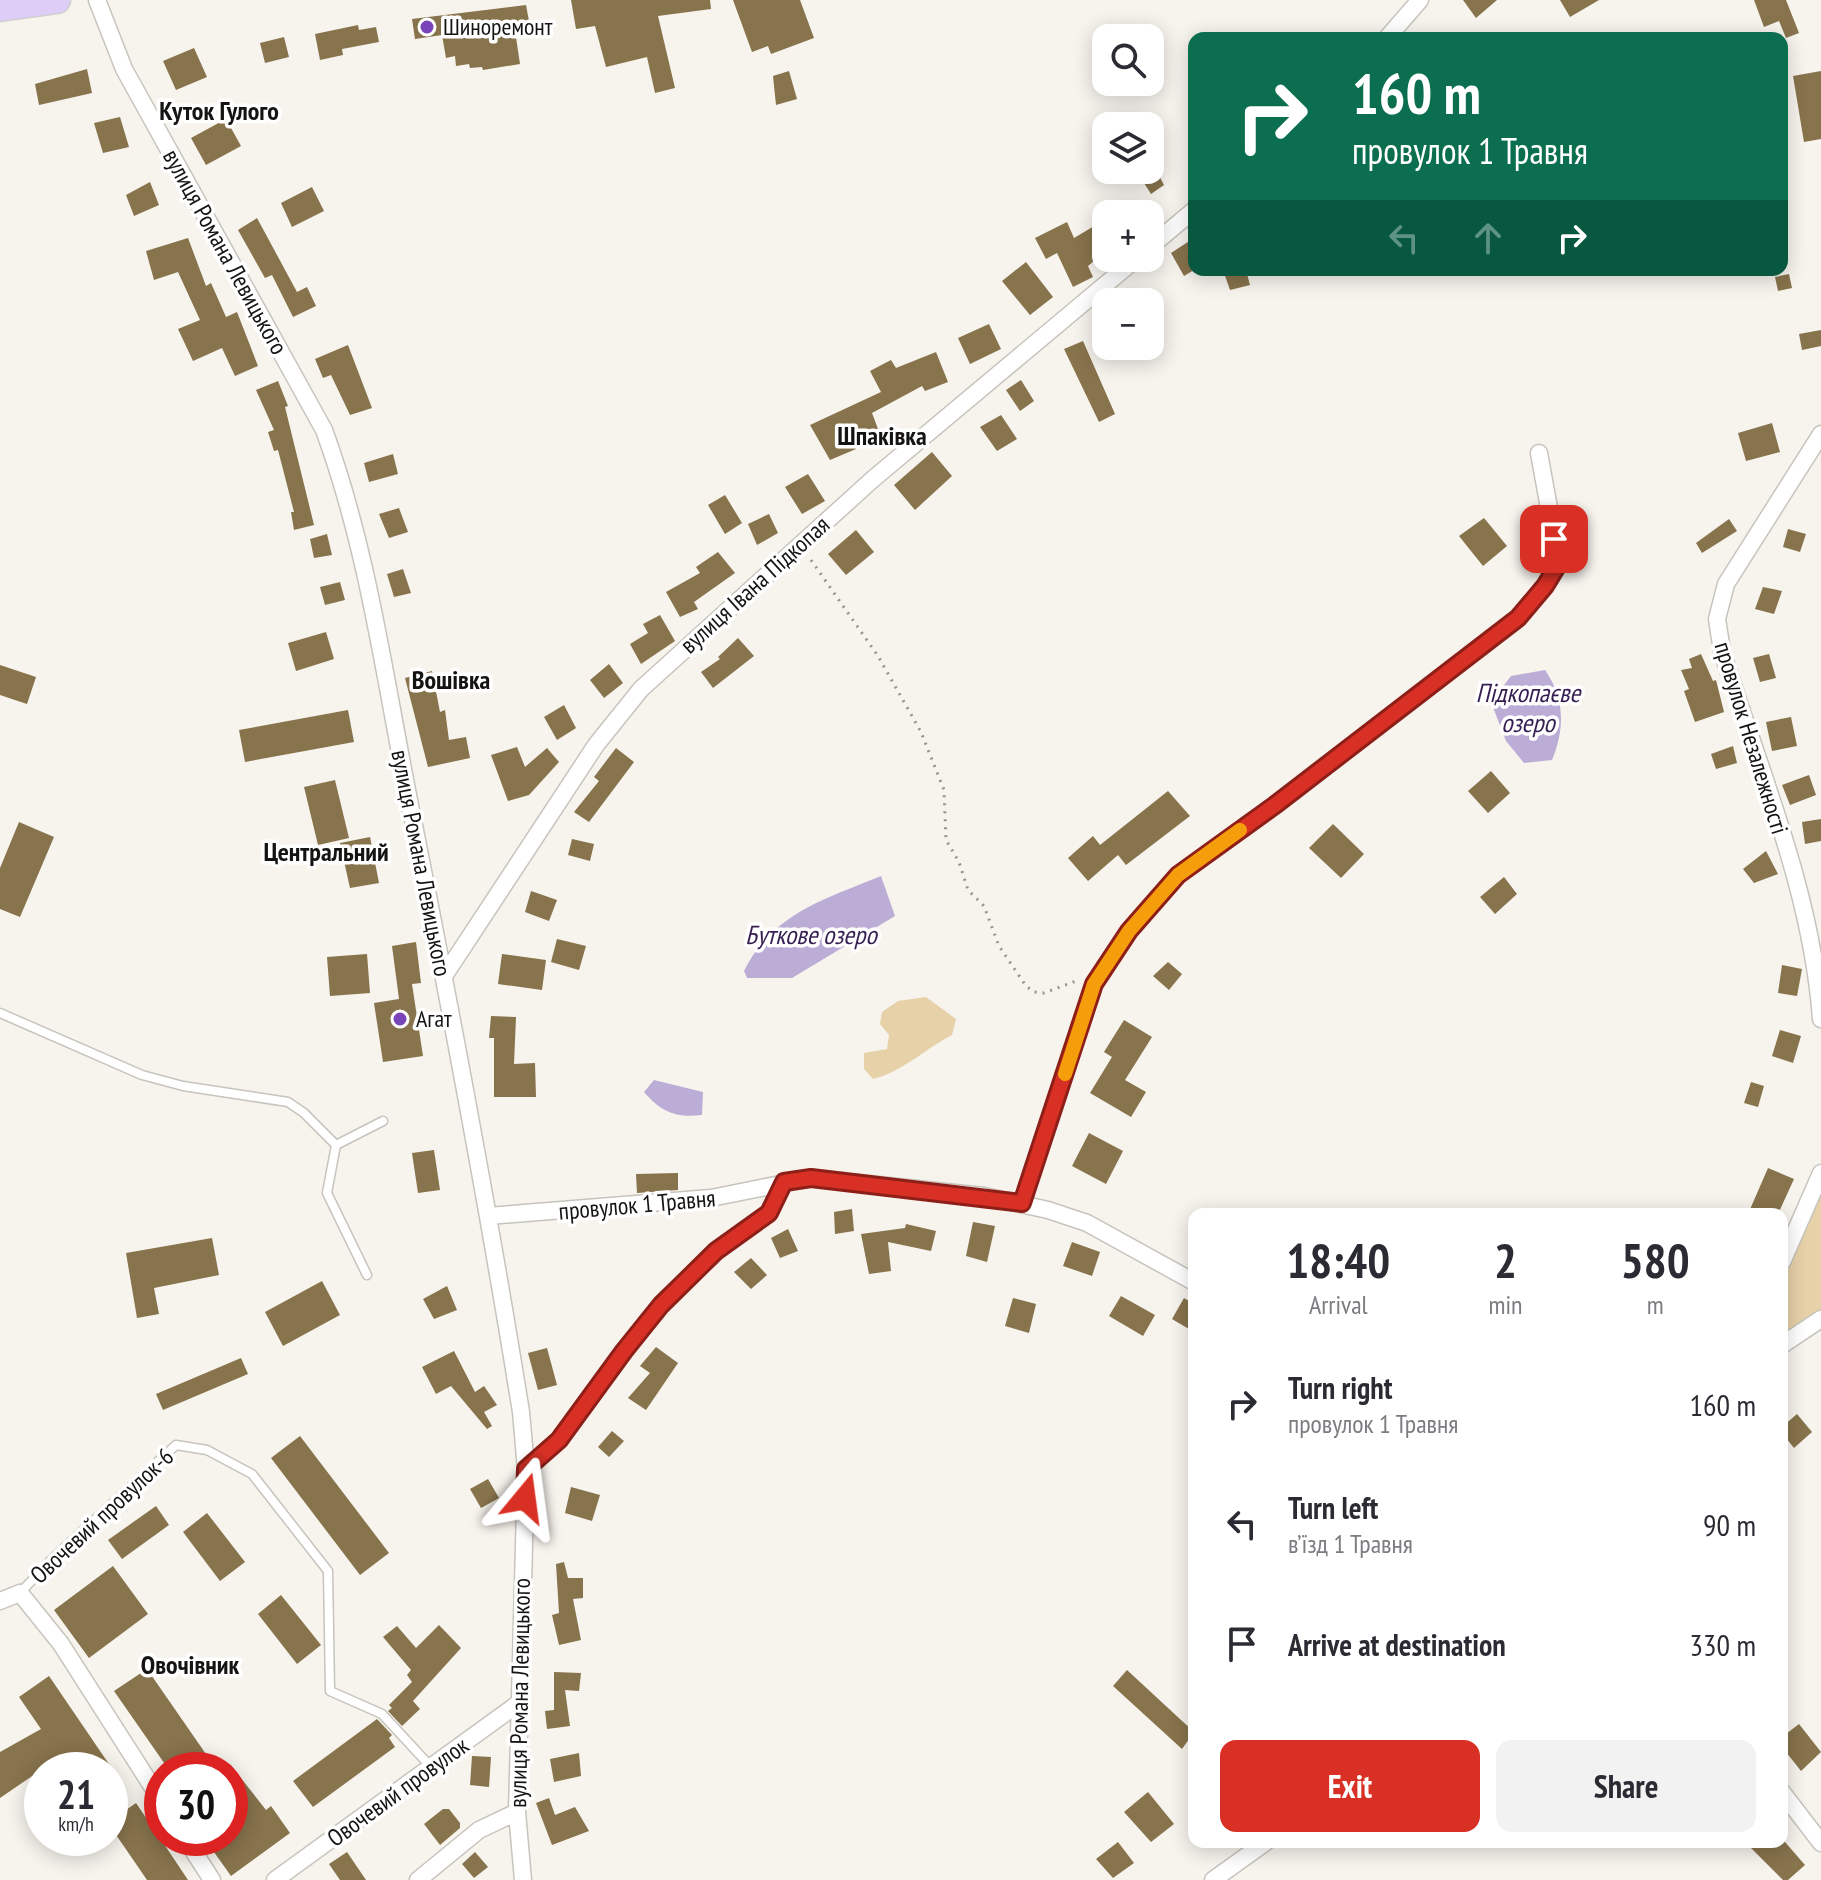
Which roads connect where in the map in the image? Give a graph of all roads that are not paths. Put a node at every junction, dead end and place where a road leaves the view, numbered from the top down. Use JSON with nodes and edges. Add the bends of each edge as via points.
{"nodes":[{"id":1,"x":57,"y":0,"type":"edge"},
{"id":2,"x":97,"y":0,"type":"edge"},
{"id":3,"x":1420,"y":0,"type":"edge"},
{"id":4,"x":0,"y":8,"type":"edge"},
{"id":5,"x":1392,"y":32,"type":"edge"},
{"id":6,"x":1188,"y":215,"type":"edge"},
{"id":7,"x":1164,"y":235,"type":"edge"},
{"id":8,"x":1120,"y":272,"type":"edge"},
{"id":9,"x":1821,"y":434,"type":"edge"},
{"id":10,"x":1539,"y":453,"type":"dead end"},
{"id":11,"x":444,"y":976,"type":"junction"},
{"id":12,"x":0,"y":1013,"type":"edge"},
{"id":13,"x":1821,"y":1019,"type":"edge"},
{"id":14,"x":383,"y":1121,"type":"dead end"},
{"id":15,"x":336,"y":1145,"type":"junction"},
{"id":16,"x":1821,"y":1173,"type":"edge"},
{"id":17,"x":784,"y":1182,"type":"junction"},
{"id":18,"x":1022,"y":1203,"type":"junction"},
{"id":19,"x":488,"y":1216,"type":"junction"},
{"id":20,"x":1788,"y":1248,"type":"edge"},
{"id":21,"x":367,"y":1275,"type":"dead end"},
{"id":22,"x":1188,"y":1279,"type":"edge"},
{"id":23,"x":1821,"y":1319,"type":"edge"},
{"id":24,"x":1788,"y":1341,"type":"edge"},
{"id":25,"x":526,"y":1469,"type":"junction"},
{"id":26,"x":20,"y":1593,"type":"junction"},
{"id":27,"x":0,"y":1601,"type":"edge"},
{"id":28,"x":519,"y":1703,"type":"junction"},
{"id":29,"x":433,"y":1768,"type":"junction"},
{"id":30,"x":144,"y":1774,"type":"edge"},
{"id":31,"x":1788,"y":1800,"type":"edge"},
{"id":32,"x":517,"y":1812,"type":"junction"},
{"id":33,"x":1821,"y":1843,"type":"edge"},
{"id":34,"x":1258,"y":1848,"type":"edge"},
{"id":35,"x":197,"y":1856,"type":"edge"},
{"id":36,"x":212,"y":1880,"type":"edge"},
{"id":37,"x":275,"y":1880,"type":"edge"},
{"id":38,"x":418,"y":1880,"type":"edge"},
{"id":39,"x":523,"y":1880,"type":"edge"},
{"id":40,"x":1213,"y":1880,"type":"edge"}],
"edges":[{"from":1,"to":4,"type":"main road"},
{"from":2,"to":11,"type":"street","name":"вулиця Романа Левицького","via":[[124,69],[324,430],[337,466],[364,571]]},
{"from":3,"to":5,"type":"street"},
{"from":6,"to":7,"type":"street"},
{"from":8,"to":11,"type":"street","name":"вулиця Івана Підкопая","via":[[799,544],[652,678],[620,713]]},
{"from":9,"to":13,"type":"street","name":"провулок Незалежності","via":[[1726,584],[1717,619],[1722,651],[1805,914]]},
{"from":10,"to":18,"type":"street","via":[[1559,563],[1545,586],[1518,618],[1439,681],[1178,875],[1129,931],[1094,984]]},
{"from":11,"to":19,"type":"street","name":"вулиця Романа Левицького"},
{"from":12,"to":15,"type":"lane","via":[[142,1075],[288,1102]]},
{"from":14,"to":15,"type":"lane"},
{"from":15,"to":21,"type":"lane","via":[[327,1193]]},
{"from":16,"to":20,"type":"street"},
{"from":17,"to":18,"type":"street","name":"провулок 1 Травня","via":[[811,1178]]},
{"from":17,"to":19,"type":"street","name":"провулок 1 Травня","via":[[711,1198]]},
{"from":17,"to":25,"type":"street","name":"провулок 1 Травня","via":[[769,1213],[716,1251],[661,1305],[566,1432]]},
{"from":18,"to":22,"type":"street","name":"провулок 1 Травня","via":[[1087,1223]]},
{"from":19,"to":25,"type":"street","name":"вулиця Романа Левицького"},
{"from":23,"to":24,"type":"street"},
{"from":25,"to":28,"type":"street","name":"вулиця Романа Левицького"},
{"from":26,"to":27,"type":"street"},
{"from":26,"to":29,"type":"lane","name":"Овочевий провулок-6","via":[[176,1445],[207,1450],[252,1474],[328,1571],[330,1691],[382,1714]]},
{"from":26,"to":30,"type":"street","name":"Овочевий провулок-6","via":[[61,1644]]},
{"from":28,"to":29,"type":"street","name":"Овочевий провулок"},
{"from":28,"to":32,"type":"street","name":"вулиця Романа Левицького"},
{"from":29,"to":37,"type":"street","name":"Овочевий провулок"},
{"from":31,"to":33,"type":"street"},
{"from":32,"to":38,"type":"street","via":[[479,1830]]},
{"from":32,"to":39,"type":"street","name":"вулиця Романа Левицького"},
{"from":34,"to":40,"type":"street"},
{"from":35,"to":36,"type":"street"}]}
